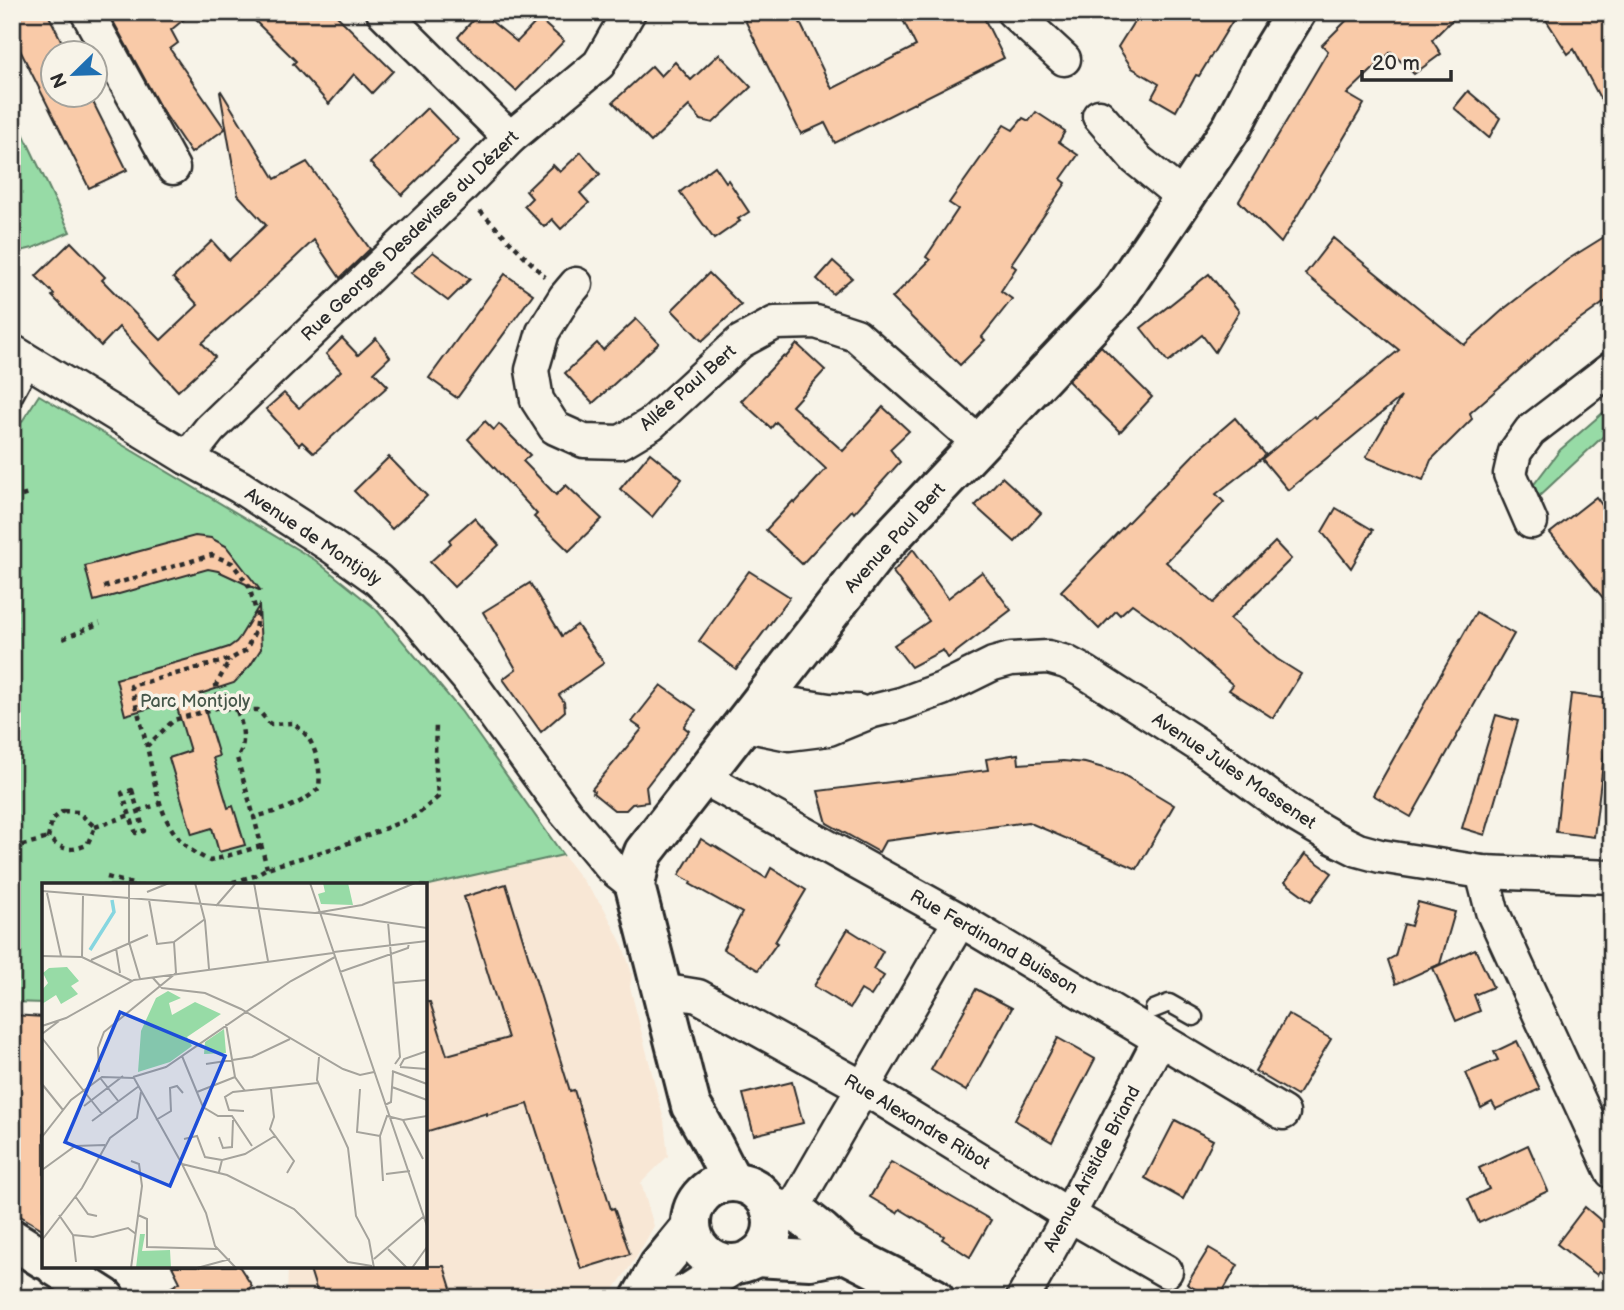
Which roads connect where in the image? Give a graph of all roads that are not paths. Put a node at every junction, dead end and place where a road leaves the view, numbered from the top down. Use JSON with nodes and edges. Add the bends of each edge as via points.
{"nodes":[{"id":1,"x":87,"y":12,"type":"edge"},
{"id":2,"x":383,"y":12,"type":"edge"},
{"id":3,"x":629,"y":12,"type":"edge"},
{"id":4,"x":1013,"y":12,"type":"edge"},
{"id":5,"x":1296,"y":12,"type":"edge"},
{"id":6,"x":1065,"y":59,"type":"dead end"},
{"id":7,"x":1099,"y":116,"type":"dead end"},
{"id":8,"x":510,"y":138,"type":"junction"},
{"id":9,"x":173,"y":168,"type":"dead end"},
{"id":10,"x":1184,"y":198,"type":"junction"},
{"id":11,"x":570,"y":290,"type":"road end"},
{"id":12,"x":22,"y":357,"type":"edge"},
{"id":13,"x":1612,"y":368,"type":"edge"},
{"id":14,"x":12,"y":400,"type":"edge"},
{"id":15,"x":980,"y":444,"type":"junction"},
{"id":16,"x":187,"y":458,"type":"junction"},
{"id":17,"x":1531,"y":522,"type":"dead end"},
{"id":18,"x":754,"y":712,"type":"junction"},
{"id":19,"x":702,"y":777,"type":"junction"},
{"id":20,"x":1482,"y":872,"type":"junction"},
{"id":21,"x":1612,"y":877,"type":"edge"},
{"id":22,"x":635,"y":886,"type":"junction"},
{"id":23,"x":960,"y":920,"type":"junction"},
{"id":24,"x":662,"y":990,"type":"junction"},
{"id":25,"x":1154,"y":1009,"type":"dead end"},
{"id":26,"x":1194,"y":1017,"type":"dead end"},
{"id":27,"x":1159,"y":1040,"type":"junction"},
{"id":28,"x":862,"y":1087,"type":"junction"},
{"id":29,"x":691,"y":1106,"type":"junction"},
{"id":30,"x":1283,"y":1113,"type":"dead end"},
{"id":31,"x":1612,"y":1172,"type":"edge"},
{"id":32,"x":732,"y":1181,"type":"junction"},
{"id":33,"x":782,"y":1210,"type":"junction"},
{"id":34,"x":1069,"y":1215,"type":"junction"},
{"id":35,"x":691,"y":1219,"type":"junction"},
{"id":36,"x":12,"y":1239,"type":"edge"},
{"id":37,"x":845,"y":1253,"type":"junction"},
{"id":38,"x":42,"y":1258,"type":"edge"},
{"id":39,"x":744,"y":1260,"type":"junction"},
{"id":40,"x":58,"y":1268,"type":"edge"},
{"id":41,"x":1166,"y":1270,"type":"dead end"},
{"id":42,"x":105,"y":1298,"type":"edge"},
{"id":43,"x":641,"y":1298,"type":"edge"},
{"id":44,"x":676,"y":1298,"type":"edge"},
{"id":45,"x":934,"y":1298,"type":"edge"},
{"id":46,"x":1023,"y":1298,"type":"edge"}],
"edges":[{"from":1,"to":9,"type":"street"},
{"from":2,"to":8,"type":"street"},
{"from":3,"to":8,"type":"street","name":"Rue Georges Desdevises du Dézert","via":[[599,64]]},
{"from":4,"to":6,"type":"street"},
{"from":5,"to":10,"type":"street","name":"Avenue Paul Bert","via":[[1232,127]]},
{"from":7,"to":10,"type":"street","via":[[1136,159]]},
{"from":8,"to":16,"type":"street","name":"Rue Georges Desdevises du Dézert","via":[[210,429]]},
{"from":10,"to":15,"type":"street","name":"Avenue Paul Bert","via":[[1115,300]]},
{"from":11,"to":15,"type":"street","name":"Allée Paul Bert","via":[[543,332],[532,370],[537,400],[555,428],[584,441],[621,442],[651,424],[740,342],[775,323],[816,323],[856,335]]},
{"from":12,"to":14,"type":"lane"},
{"from":12,"to":16,"type":"street","name":"Avenue de Montjoly"},
{"from":13,"to":17,"type":"street","via":[[1530,431],[1515,452],[1510,474]]},
{"from":15,"to":18,"type":"street","name":"Avenue Paul Bert","via":[[878,551]]},
{"from":16,"to":22,"type":"street","name":"Avenue de Montjoly","via":[[331,546],[408,608],[481,695],[578,828],[610,866]]},
{"from":18,"to":19,"type":"street","name":"Avenue Paul Bert"},
{"from":18,"to":20,"type":"street","name":"Avenue Jules Massenet","via":[[873,711],[942,689],[993,664],[1048,657],[1085,672],[1200,746],[1295,815],[1358,850]]},
{"from":19,"to":22,"type":"street","name":"Avenue Paul Bert","via":[[644,852]]},
{"from":19,"to":23,"type":"street","name":"Rue Ferdinand Buisson"},
{"from":20,"to":21,"type":"street","name":"Avenue Jules Massenet"},
{"from":20,"to":31,"type":"street","via":[[1492,911]]},
{"from":22,"to":24,"type":"street","name":"Avenue Paul Bert"},
{"from":23,"to":27,"type":"street","name":"Rue Ferdinand Buisson"},
{"from":23,"to":28,"type":"street"},
{"from":24,"to":28,"type":"street","name":"Rue Alexandre Ribot","via":[[698,996]]},
{"from":24,"to":29,"type":"street","name":"Avenue Paul Bert"},
{"from":25,"to":26,"type":"lane","via":[[1169,1003]]},
{"from":27,"to":30,"type":"street","name":"Rue Ferdinand Buisson"},
{"from":27,"to":34,"type":"street","name":"Avenue Aristide Briand"},
{"from":28,"to":33,"type":"street"},
{"from":28,"to":34,"type":"street","name":"Rue Alexandre Ribot"},
{"from":29,"to":32,"type":"street","name":"Avenue Paul Bert"},
{"from":29,"to":35,"type":"street","name":"Avenue Paul Bert","via":[[686,1140],[692,1160]]},
{"from":32,"to":33,"type":"street","via":[[749,1185]]},
{"from":32,"to":35,"type":"street","via":[[707,1189],[697,1199]]},
{"from":33,"to":37,"type":"street","via":[[822,1232]]},
{"from":33,"to":39,"type":"street","via":[[765,1248]]},
{"from":34,"to":41,"type":"street","name":"Rue Alexandre Ribot"},
{"from":34,"to":46,"type":"street","name":"Avenue Aristide Briand"},
{"from":35,"to":39,"type":"street","via":[[694,1239],[710,1258],[722,1263]]},
{"from":35,"to":43,"type":"street"},
{"from":36,"to":38,"type":"street"},
{"from":37,"to":39,"type":"street","via":[[810,1260]]},
{"from":37,"to":45,"type":"street"},
{"from":39,"to":44,"type":"street"},
{"from":40,"to":42,"type":"street"}]}
